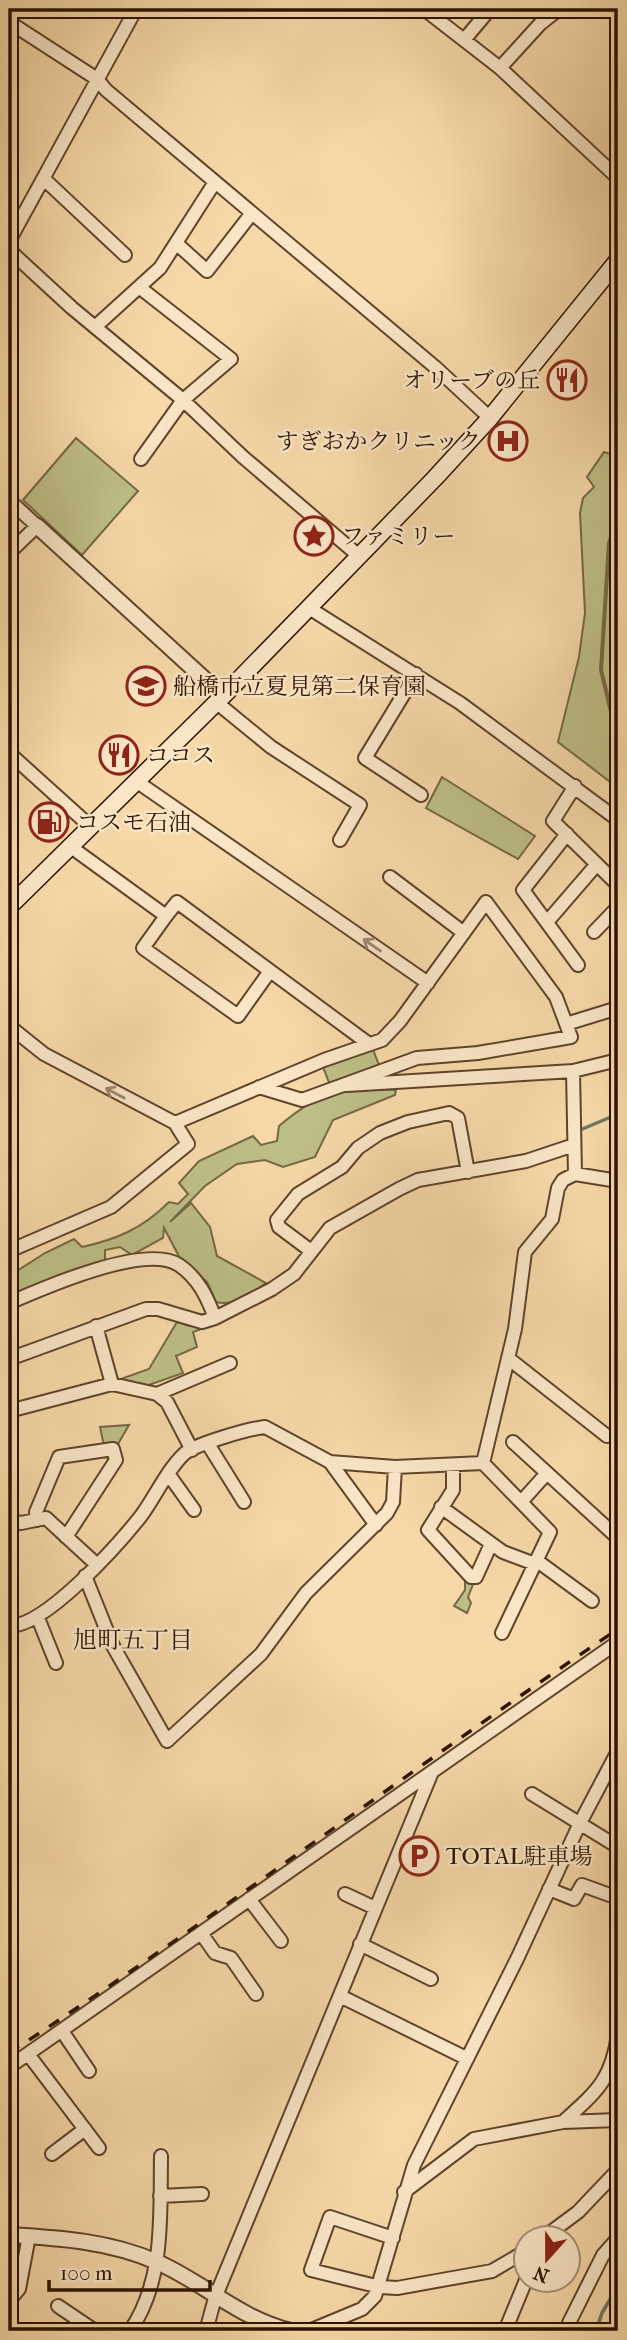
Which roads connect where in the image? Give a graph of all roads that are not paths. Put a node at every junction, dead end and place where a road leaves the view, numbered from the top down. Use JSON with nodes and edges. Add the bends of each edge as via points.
{"nodes":[{"id":1,"x":136,"y":9,"type":"edge"},
{"id":2,"x":424,"y":9,"type":"edge"},
{"id":3,"x":490,"y":9,"type":"edge"},
{"id":4,"x":559,"y":9,"type":"edge"},
{"id":5,"x":9,"y":22,"type":"edge"},
{"id":6,"x":464,"y":40,"type":"junction"},
{"id":7,"x":500,"y":68,"type":"junction"},
{"id":8,"x":97,"y":79,"type":"junction"},
{"id":9,"x":618,"y":178,"type":"edge"},
{"id":10,"x":44,"y":179,"type":"junction"},
{"id":11,"x":215,"y":182,"type":"junction"},
{"id":12,"x":252,"y":213,"type":"junction"},
{"id":13,"x":11,"y":232,"type":"edge"},
{"id":14,"x":176,"y":243,"type":"junction"},
{"id":15,"x":9,"y":250,"type":"edge"},
{"id":16,"x":125,"y":255,"type":"dead end"},
{"id":17,"x":618,"y":260,"type":"edge"},
{"id":18,"x":139,"y":287,"type":"junction"},
{"id":19,"x":96,"y":326,"type":"junction"},
{"id":20,"x":184,"y":400,"type":"junction"},
{"id":21,"x":490,"y":418,"type":"junction"},
{"id":22,"x":141,"y":459,"type":"dead end"},
{"id":23,"x":9,"y":500,"type":"edge"},
{"id":24,"x":37,"y":526,"type":"junction"},
{"id":25,"x":9,"y":553,"type":"edge"},
{"id":26,"x":359,"y":556,"type":"junction"},
{"id":27,"x":309,"y":608,"type":"junction"},
{"id":28,"x":416,"y":674,"type":"junction"},
{"id":29,"x":220,"y":699,"type":"junction"},
{"id":30,"x":9,"y":753,"type":"edge"},
{"id":31,"x":135,"y":781,"type":"junction"},
{"id":32,"x":575,"y":786,"type":"junction"},
{"id":33,"x":421,"y":795,"type":"dead end"},
{"id":34,"x":617,"y":819,"type":"edge"},
{"id":35,"x":91,"y":827,"type":"junction"},
{"id":36,"x":567,"y":834,"type":"junction"},
{"id":37,"x":340,"y":840,"type":"dead end"},
{"id":38,"x":71,"y":847,"type":"junction"},
{"id":39,"x":597,"y":864,"type":"junction"},
{"id":40,"x":390,"y":877,"type":"dead end"},
{"id":41,"x":618,"y":885,"type":"edge"},
{"id":42,"x":9,"y":907,"type":"edge"},
{"id":43,"x":618,"y":907,"type":"edge"},
{"id":44,"x":166,"y":916,"type":"junction"},
{"id":45,"x":547,"y":922,"type":"junction"},
{"id":46,"x":594,"y":932,"type":"dead end"},
{"id":47,"x":464,"y":933,"type":"junction"},
{"id":48,"x":578,"y":965,"type":"dead end"},
{"id":49,"x":270,"y":971,"type":"junction"},
{"id":50,"x":428,"y":983,"type":"junction"},
{"id":51,"x":618,"y":1008,"type":"edge"},
{"id":52,"x":566,"y":1024,"type":"junction"},
{"id":53,"x":9,"y":1026,"type":"edge"},
{"id":54,"x":369,"y":1044,"type":"junction"},
{"id":55,"x":618,"y":1060,"type":"edge"},
{"id":56,"x":573,"y":1071,"type":"junction"},
{"id":57,"x":343,"y":1084,"type":"junction"},
{"id":58,"x":259,"y":1087,"type":"junction"},
{"id":59,"x":175,"y":1123,"type":"junction"},
{"id":60,"x":575,"y":1145,"type":"junction"},
{"id":61,"x":468,"y":1172,"type":"junction"},
{"id":62,"x":575,"y":1174,"type":"junction"},
{"id":63,"x":618,"y":1181,"type":"edge"},
{"id":64,"x":9,"y":1251,"type":"edge"},
{"id":65,"x":311,"y":1251,"type":"junction"},
{"id":66,"x":9,"y":1303,"type":"edge"},
{"id":67,"x":215,"y":1318,"type":"junction"},
{"id":68,"x":96,"y":1326,"type":"junction"},
{"id":69,"x":508,"y":1358,"type":"junction"},
{"id":70,"x":9,"y":1359,"type":"edge"},
{"id":71,"x":230,"y":1363,"type":"dead end"},
{"id":72,"x":112,"y":1384,"type":"junction"},
{"id":73,"x":157,"y":1394,"type":"junction"},
{"id":74,"x":9,"y":1411,"type":"edge"},
{"id":75,"x":607,"y":1436,"type":"dead end"},
{"id":76,"x":513,"y":1442,"type":"dead end"},
{"id":77,"x":208,"y":1444,"type":"junction"},
{"id":78,"x":192,"y":1450,"type":"junction"},
{"id":79,"x":330,"y":1462,"type":"junction"},
{"id":80,"x":483,"y":1463,"type":"junction"},
{"id":81,"x":453,"y":1465,"type":"junction"},
{"id":82,"x":395,"y":1467,"type":"junction"},
{"id":83,"x":547,"y":1473,"type":"junction"},
{"id":84,"x":169,"y":1475,"type":"junction"},
{"id":85,"x":244,"y":1502,"type":"dead end"},
{"id":86,"x":521,"y":1503,"type":"junction"},
{"id":87,"x":441,"y":1507,"type":"junction"},
{"id":88,"x":194,"y":1510,"type":"dead end"},
{"id":89,"x":37,"y":1520,"type":"junction"},
{"id":90,"x":10,"y":1524,"type":"edge"},
{"id":91,"x":376,"y":1525,"type":"junction"},
{"id":92,"x":66,"y":1536,"type":"junction"},
{"id":93,"x":618,"y":1538,"type":"edge"},
{"id":94,"x":491,"y":1544,"type":"junction"},
{"id":95,"x":535,"y":1562,"type":"junction"},
{"id":96,"x":96,"y":1564,"type":"junction"},
{"id":97,"x":85,"y":1576,"type":"junction"},
{"id":98,"x":592,"y":1601,"type":"dead end"},
{"id":99,"x":38,"y":1618,"type":"junction"},
{"id":100,"x":9,"y":1626,"type":"edge"},
{"id":101,"x":502,"y":1633,"type":"dead end"},
{"id":102,"x":618,"y":1642,"type":"edge"},
{"id":103,"x":56,"y":1662,"type":"dead end"},
{"id":104,"x":618,"y":1751,"type":"edge"},
{"id":105,"x":433,"y":1771,"type":"junction"},
{"id":106,"x":532,"y":1794,"type":"dead end"},
{"id":107,"x":580,"y":1823,"type":"junction"},
{"id":108,"x":618,"y":1847,"type":"edge"},
{"id":109,"x":549,"y":1889,"type":"junction"},
{"id":110,"x":345,"y":1895,"type":"dead end"},
{"id":111,"x":618,"y":1898,"type":"edge"},
{"id":112,"x":249,"y":1899,"type":"junction"},
{"id":113,"x":375,"y":1908,"type":"junction"},
{"id":114,"x":201,"y":1933,"type":"junction"},
{"id":115,"x":281,"y":1941,"type":"dead end"},
{"id":116,"x":360,"y":1944,"type":"junction"},
{"id":117,"x":431,"y":1979,"type":"dead end"},
{"id":118,"x":256,"y":1994,"type":"dead end"},
{"id":119,"x":340,"y":1996,"type":"junction"},
{"id":120,"x":62,"y":2031,"type":"junction"},
{"id":121,"x":618,"y":2034,"type":"edge"},
{"id":122,"x":29,"y":2054,"type":"junction"},
{"id":123,"x":617,"y":2056,"type":"edge"},
{"id":124,"x":466,"y":2058,"type":"junction"},
{"id":125,"x":9,"y":2067,"type":"edge"},
{"id":126,"x":89,"y":2071,"type":"dead end"},
{"id":127,"x":618,"y":2120,"type":"edge"},
{"id":128,"x":563,"y":2122,"type":"junction"},
{"id":129,"x":85,"y":2129,"type":"junction"},
{"id":130,"x":99,"y":2148,"type":"dead end"},
{"id":131,"x":52,"y":2154,"type":"dead end"},
{"id":132,"x":161,"y":2156,"type":"dead end"},
{"id":133,"x":618,"y":2170,"type":"edge"},
{"id":134,"x":404,"y":2192,"type":"junction"},
{"id":135,"x":202,"y":2194,"type":"dead end"},
{"id":136,"x":160,"y":2196,"type":"junction"},
{"id":137,"x":562,"y":2224,"type":"edge"},
{"id":138,"x":9,"y":2235,"type":"edge"},
{"id":139,"x":29,"y":2236,"type":"junction"},
{"id":140,"x":393,"y":2238,"type":"junction"},
{"id":141,"x":618,"y":2238,"type":"edge"},
{"id":142,"x":512,"y":2259,"type":"edge"},
{"id":143,"x":158,"y":2262,"type":"junction"},
{"id":144,"x":380,"y":2287,"type":"junction"},
{"id":145,"x":520,"y":2294,"type":"edge"},
{"id":146,"x":215,"y":2298,"type":"junction"},
{"id":147,"x":9,"y":2301,"type":"edge"},
{"id":148,"x":58,"y":2306,"type":"dead end"},
{"id":149,"x":569,"y":2323,"type":"dead end"},
{"id":150,"x":95,"y":2331,"type":"edge"},
{"id":151,"x":130,"y":2331,"type":"edge"},
{"id":152,"x":206,"y":2331,"type":"edge"},
{"id":153,"x":290,"y":2331,"type":"edge"},
{"id":154,"x":309,"y":2331,"type":"edge"},
{"id":155,"x":505,"y":2331,"type":"edge"}],
"edges":[{"from":1,"to":8,"type":"street"},
{"from":2,"to":6,"type":"street"},
{"from":3,"to":6,"type":"street"},
{"from":4,"to":7,"type":"street"},
{"from":5,"to":8,"type":"street"},
{"from":6,"to":7,"type":"street"},
{"from":7,"to":9,"type":"street"},
{"from":8,"to":10,"type":"street"},
{"from":8,"to":11,"type":"street"},
{"from":10,"to":13,"type":"street"},
{"from":10,"to":16,"type":"street"},
{"from":11,"to":12,"type":"street"},
{"from":11,"to":14,"type":"street"},
{"from":12,"to":14,"type":"street","via":[[207,271]]},
{"from":12,"to":21,"type":"street"},
{"from":14,"to":18,"type":"street","via":[[160,268]]},
{"from":15,"to":19,"type":"street"},
{"from":17,"to":21,"type":"main road"},
{"from":18,"to":19,"type":"street"},
{"from":18,"to":20,"type":"street","via":[[231,359]]},
{"from":19,"to":20,"type":"street"},
{"from":20,"to":22,"type":"street"},
{"from":20,"to":26,"type":"street"},
{"from":21,"to":26,"type":"main road"},
{"from":23,"to":24,"type":"street"},
{"from":24,"to":25,"type":"street"},
{"from":24,"to":29,"type":"street"},
{"from":26,"to":27,"type":"main road"},
{"from":27,"to":28,"type":"street"},
{"from":27,"to":29,"type":"main road"},
{"from":28,"to":32,"type":"street"},
{"from":28,"to":33,"type":"street","via":[[365,758]]},
{"from":29,"to":31,"type":"main road"},
{"from":29,"to":37,"type":"street","via":[[271,747],[360,804]]},
{"from":30,"to":35,"type":"street"},
{"from":31,"to":35,"type":"main road"},
{"from":50,"to":31,"type":"street","one_way":true},
{"from":32,"to":34,"type":"street"},
{"from":32,"to":36,"type":"street","via":[[553,821]]},
{"from":35,"to":38,"type":"main road"},
{"from":36,"to":39,"type":"street"},
{"from":36,"to":45,"type":"street","via":[[523,890]]},
{"from":38,"to":42,"type":"main road"},
{"from":38,"to":44,"type":"street"},
{"from":39,"to":41,"type":"street"},
{"from":39,"to":45,"type":"street"},
{"from":40,"to":47,"type":"street"},
{"from":43,"to":46,"type":"street"},
{"from":44,"to":49,"type":"street","via":[[177,902]]},
{"from":44,"to":49,"type":"street","via":[[143,948],[238,1016]]},
{"from":45,"to":48,"type":"street"},
{"from":47,"to":50,"type":"street"},
{"from":47,"to":52,"type":"street","via":[[486,902],[556,997]]},
{"from":49,"to":54,"type":"street"},
{"from":50,"to":54,"type":"street","via":[[382,1040]]},
{"from":51,"to":52,"type":"street"},
{"from":52,"to":57,"type":"street","via":[[571,1037],[417,1058]]},
{"from":59,"to":53,"type":"street","one_way":true,"via":[[44,1054]]},
{"from":54,"to":58,"type":"street"},
{"from":55,"to":56,"type":"street"},
{"from":56,"to":57,"type":"street","via":[[354,1087]]},
{"from":56,"to":60,"type":"street"},
{"from":57,"to":58,"type":"street","via":[[302,1100]]},
{"from":58,"to":59,"type":"street"},
{"from":59,"to":64,"type":"street","via":[[188,1144],[111,1207]]},
{"from":60,"to":61,"type":"street","via":[[526,1161]]},
{"from":60,"to":62,"type":"street"},
{"from":61,"to":65,"type":"street","via":[[418,1180],[399,1189],[330,1228]]},
{"from":61,"to":65,"type":"street","via":[[458,1118],[449,1114],[380,1133],[342,1167],[298,1194],[277,1220],[279,1227]]},
{"from":62,"to":63,"type":"street"},
{"from":62,"to":69,"type":"street","via":[[563,1180],[552,1219],[525,1252]]},
{"from":65,"to":67,"type":"street","via":[[294,1274]]},
{"from":66,"to":67,"type":"street","via":[[75,1275],[124,1264],[167,1261],[203,1287]]},
{"from":67,"to":68,"type":"street","via":[[202,1322],[146,1309]]},
{"from":68,"to":70,"type":"street"},
{"from":68,"to":72,"type":"street"},
{"from":69,"to":75,"type":"street"},
{"from":69,"to":80,"type":"street"},
{"from":71,"to":73,"type":"street"},
{"from":72,"to":73,"type":"street"},
{"from":72,"to":74,"type":"street"},
{"from":73,"to":78,"type":"street"},
{"from":76,"to":83,"type":"street"},
{"from":77,"to":78,"type":"street"},
{"from":77,"to":79,"type":"street","via":[[265,1427]]},
{"from":77,"to":85,"type":"street"},
{"from":78,"to":84,"type":"street"},
{"from":79,"to":82,"type":"street"},
{"from":79,"to":91,"type":"street"},
{"from":80,"to":81,"type":"street"},
{"from":80,"to":86,"type":"street"},
{"from":81,"to":82,"type":"street"},
{"from":81,"to":87,"type":"street","via":[[453,1490]]},
{"from":82,"to":91,"type":"street","via":[[393,1502]]},
{"from":83,"to":86,"type":"street"},
{"from":83,"to":93,"type":"street"},
{"from":84,"to":88,"type":"street"},
{"from":84,"to":96,"type":"street","via":[[139,1518]]},
{"from":86,"to":95,"type":"street","via":[[550,1532]]},
{"from":87,"to":94,"type":"street"},
{"from":87,"to":94,"type":"street","via":[[428,1530],[471,1577],[477,1577]]},
{"from":89,"to":90,"type":"street"},
{"from":89,"to":92,"type":"street","via":[[46,1518]]},
{"from":89,"to":92,"type":"street","via":[[36,1512],[59,1457],[113,1450],[116,1460]]},
{"from":91,"to":97,"type":"street","via":[[306,1593],[261,1654],[167,1741],[113,1646]]},
{"from":92,"to":96,"type":"street"},
{"from":94,"to":95,"type":"street"},
{"from":95,"to":98,"type":"street"},
{"from":95,"to":101,"type":"street"},
{"from":96,"to":97,"type":"street"},
{"from":97,"to":99,"type":"street"},
{"from":99,"to":100,"type":"street"},
{"from":99,"to":103,"type":"street"},
{"from":102,"to":105,"type":"street"},
{"from":104,"to":107,"type":"street"},
{"from":105,"to":112,"type":"street"},
{"from":105,"to":113,"type":"street"},
{"from":106,"to":107,"type":"street"},
{"from":107,"to":108,"type":"street"},
{"from":107,"to":109,"type":"street"},
{"from":109,"to":111,"type":"street","via":[[574,1899],[582,1885]]},
{"from":109,"to":124,"type":"street"},
{"from":110,"to":113,"type":"street"},
{"from":112,"to":114,"type":"street"},
{"from":112,"to":115,"type":"street"},
{"from":113,"to":116,"type":"street"},
{"from":114,"to":118,"type":"street","via":[[215,1953],[231,1958]]},
{"from":114,"to":120,"type":"street"},
{"from":116,"to":117,"type":"street"},
{"from":116,"to":119,"type":"street"},
{"from":119,"to":124,"type":"street"},
{"from":119,"to":146,"type":"street"},
{"from":120,"to":122,"type":"street"},
{"from":120,"to":126,"type":"street"},
{"from":121,"to":123,"type":"street"},
{"from":122,"to":125,"type":"street"},
{"from":122,"to":129,"type":"street"},
{"from":123,"to":128,"type":"street","via":[[600,2090]]},
{"from":124,"to":134,"type":"street"},
{"from":127,"to":128,"type":"street"},
{"from":128,"to":134,"type":"street","via":[[474,2139]]},
{"from":129,"to":130,"type":"street"},
{"from":129,"to":131,"type":"street"},
{"from":132,"to":136,"type":"street"},
{"from":133,"to":137,"type":"street"},
{"from":134,"to":140,"type":"street"},
{"from":135,"to":136,"type":"street"},
{"from":136,"to":143,"type":"street"},
{"from":138,"to":139,"type":"street"},
{"from":139,"to":143,"type":"street","via":[[124,2249]]},
{"from":139,"to":147,"type":"street","via":[[19,2289]]},
{"from":140,"to":144,"type":"street"},
{"from":140,"to":144,"type":"street","via":[[330,2217],[312,2270]]},
{"from":141,"to":149,"type":"street","via":[[603,2255]]},
{"from":142,"to":144,"type":"street","via":[[492,2271]]},
{"from":143,"to":146,"type":"street"},
{"from":143,"to":151,"type":"street","via":[[142,2314]]},
{"from":144,"to":154,"type":"street","via":[[362,2309]]},
{"from":145,"to":155,"type":"street"},
{"from":146,"to":152,"type":"street"},
{"from":146,"to":153,"type":"street"},
{"from":148,"to":150,"type":"street"}]}
